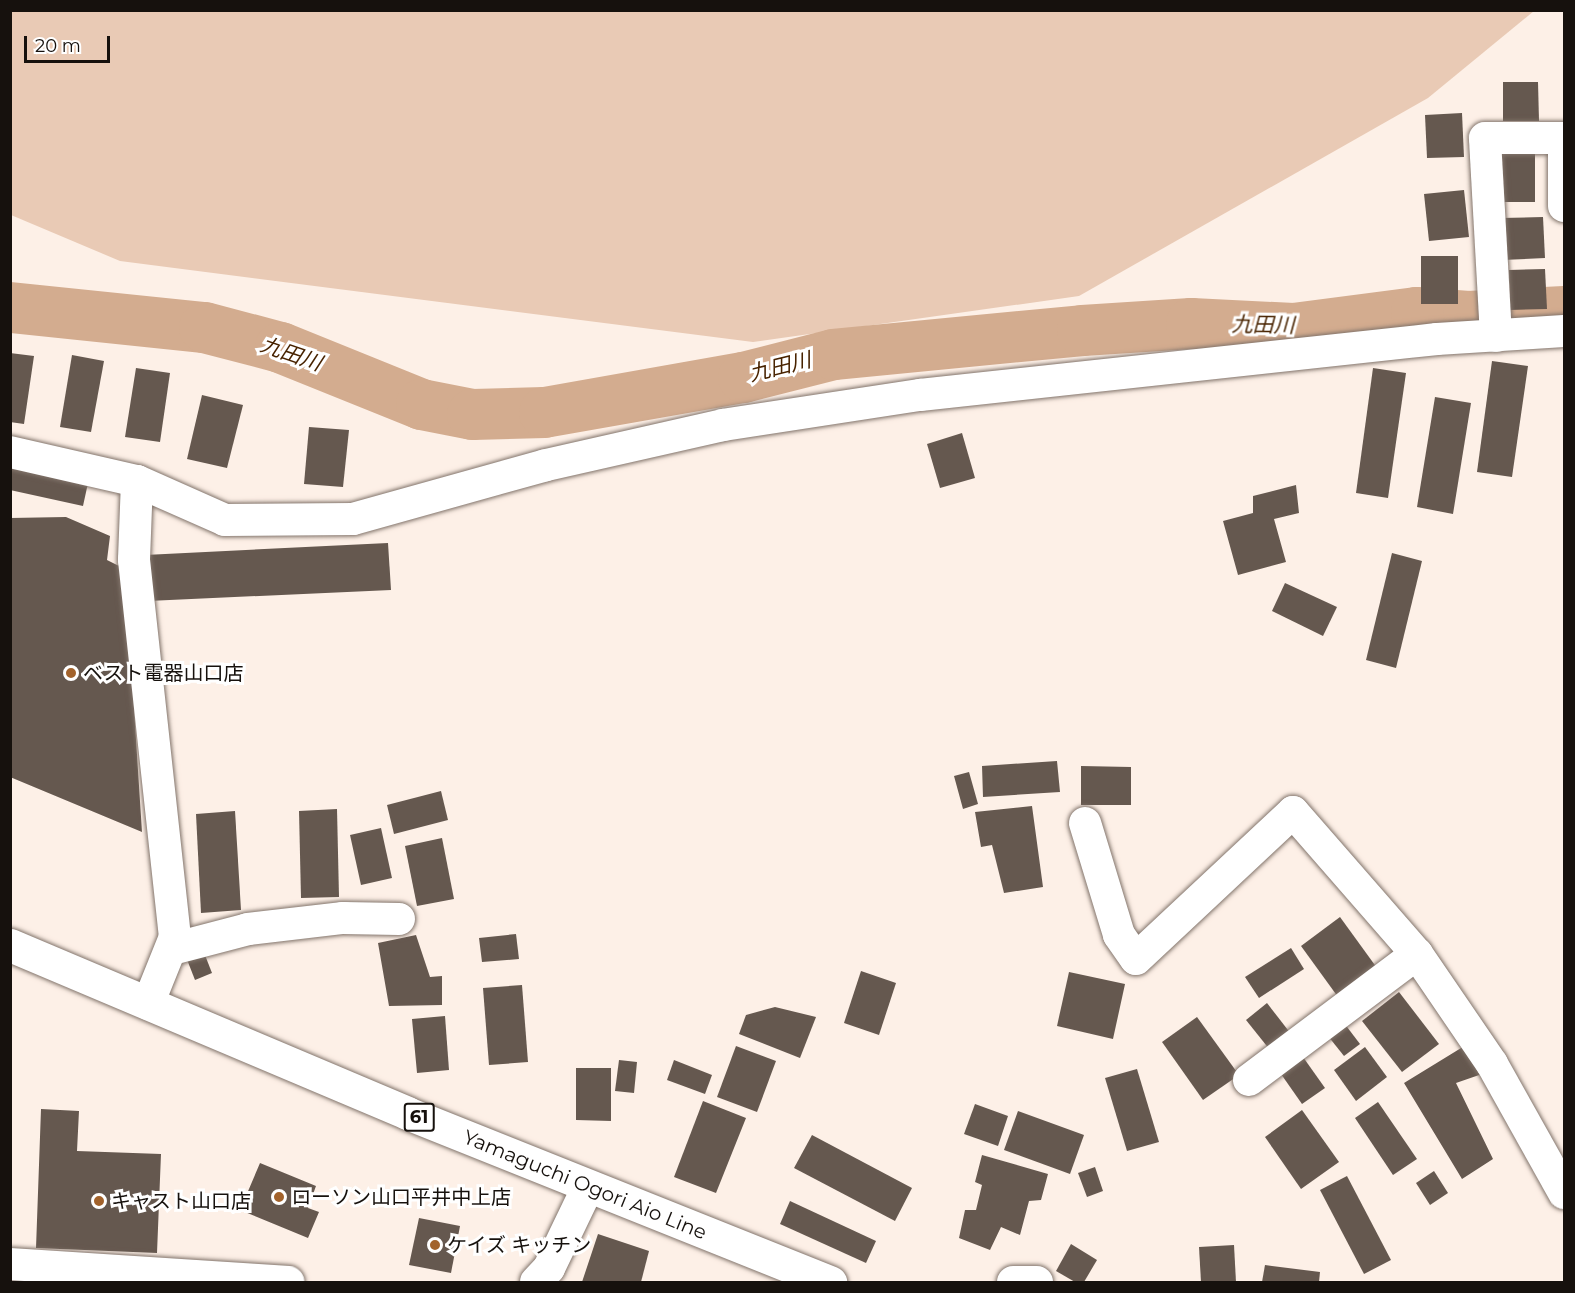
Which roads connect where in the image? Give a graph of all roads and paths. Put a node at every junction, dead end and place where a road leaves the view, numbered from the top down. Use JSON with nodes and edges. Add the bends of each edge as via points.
{"nodes":[{"id":1,"x":1564,"y":206,"type":"edge"},
{"id":2,"x":1495,"y":325,"type":"junction"},
{"id":3,"x":1564,"y":331,"type":"edge"},
{"id":4,"x":10,"y":452,"type":"edge"},
{"id":5,"x":137,"y":481,"type":"junction"},
{"id":6,"x":1085,"y":823,"type":"dead end"},
{"id":7,"x":399,"y":919,"type":"dead end"},
{"id":8,"x":10,"y":945,"type":"edge"},
{"id":9,"x":172,"y":950,"type":"junction"},
{"id":10,"x":1417,"y":954,"type":"junction"},
{"id":11,"x":148,"y":1004,"type":"junction"},
{"id":12,"x":1249,"y":1080,"type":"dead end"},
{"id":13,"x":588,"y":1187,"type":"junction"},
{"id":14,"x":1564,"y":1193,"type":"edge"},
{"id":15,"x":10,"y":1264,"type":"edge"},
{"id":16,"x":288,"y":1282,"type":"edge"},
{"id":17,"x":536,"y":1282,"type":"edge"},
{"id":18,"x":830,"y":1282,"type":"edge"},
{"id":19,"x":1013,"y":1282,"type":"edge"},
{"id":20,"x":1037,"y":1282,"type":"edge"}],
"edges":[{"from":1,"to":2,"type":"street","via":[[1563,138],[1485,138]]},
{"from":2,"to":3,"type":"street"},
{"from":2,"to":5,"type":"street","via":[[920,394],[723,424],[546,465],[353,519],[225,520]]},
{"from":4,"to":5,"type":"street"},
{"from":5,"to":9,"type":"street","via":[[134,560],[175,937]]},
{"from":6,"to":10,"type":"street","via":[[1119,935],[1136,959],[1293,812]]},
{"from":7,"to":9,"type":"street","via":[[343,918],[248,929]]},
{"from":8,"to":11,"type":"main road","name":"Yamaguchi Ogori Aio Line","number":"61"},
{"from":9,"to":11,"type":"street"},
{"from":10,"to":12,"type":"street"},
{"from":10,"to":14,"type":"street","via":[[1492,1064]]},
{"from":11,"to":13,"type":"main road","name":"Yamaguchi Ogori Aio Line","number":"61"},
{"from":13,"to":17,"type":"street","via":[[549,1268]]},
{"from":13,"to":18,"type":"main road","name":"Yamaguchi Ogori Aio Line","number":"61"},
{"from":15,"to":16,"type":"street"},
{"from":19,"to":20,"type":"street"}]}
